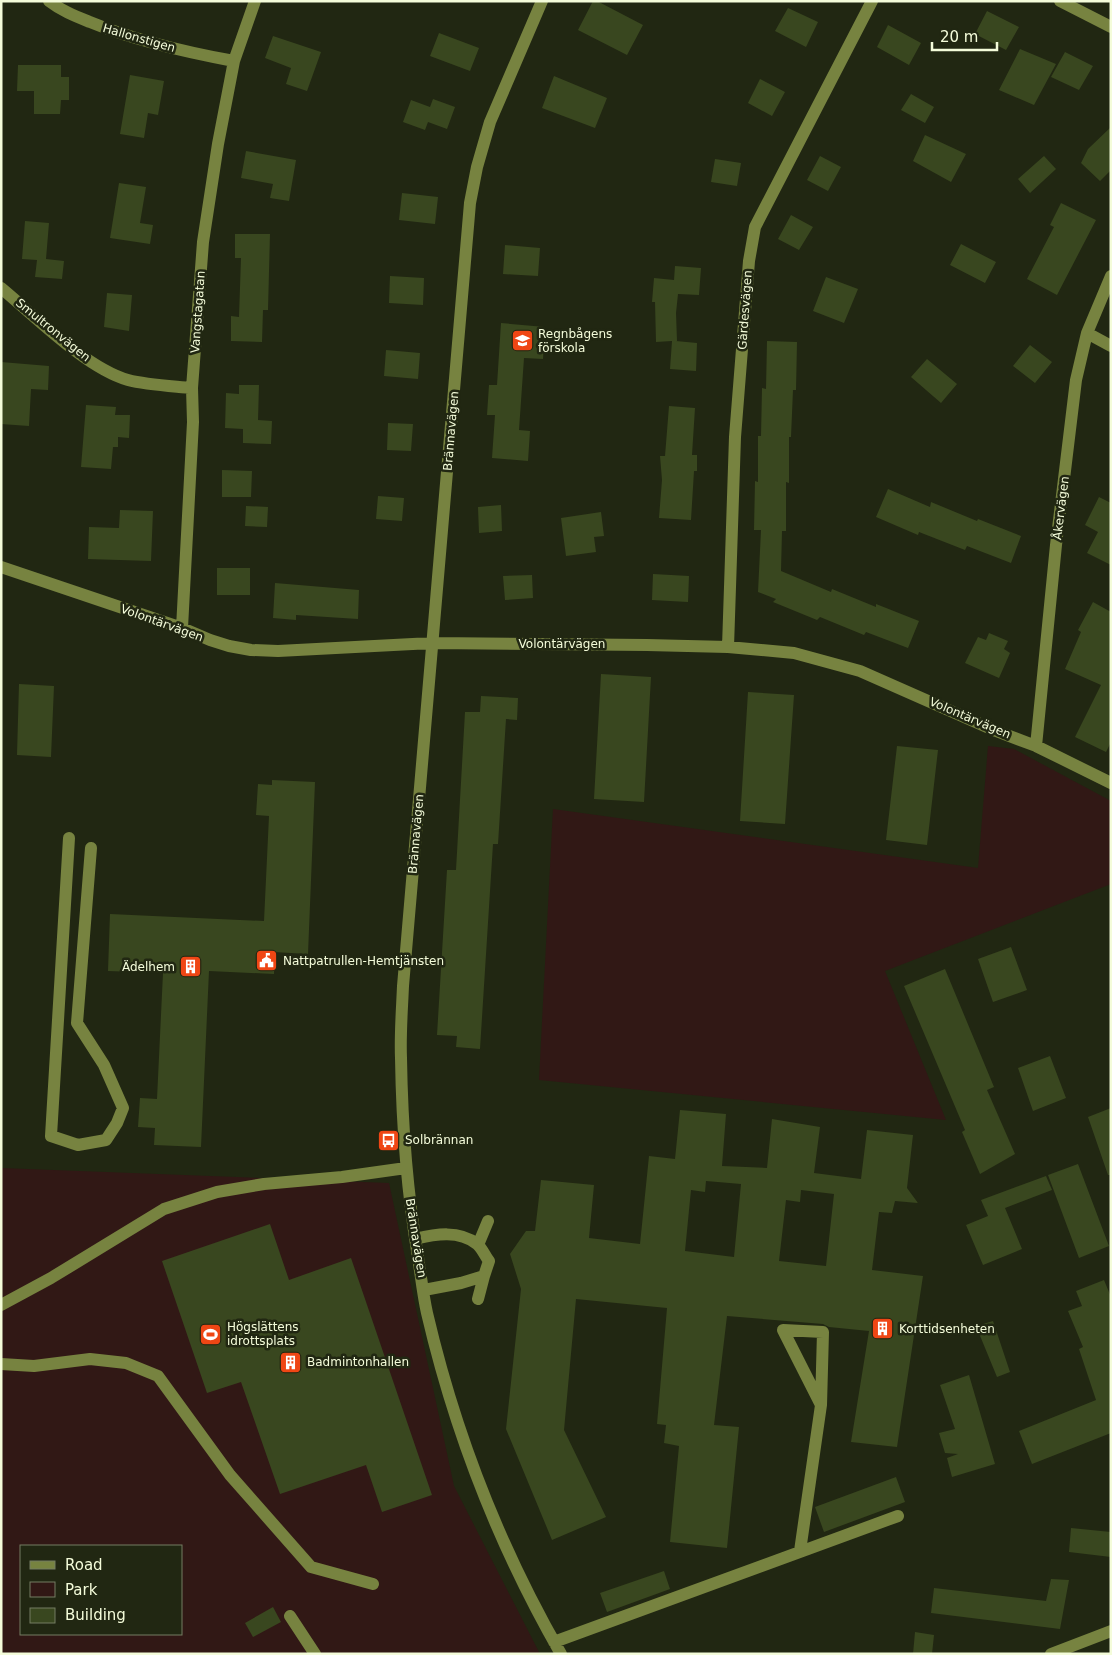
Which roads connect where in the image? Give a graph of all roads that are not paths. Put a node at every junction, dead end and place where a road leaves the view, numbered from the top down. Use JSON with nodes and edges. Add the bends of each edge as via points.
{"nodes":[{"id":1,"x":49,"y":1,"type":"edge"},
{"id":2,"x":255,"y":1,"type":"edge"},
{"id":3,"x":542,"y":1,"type":"edge"},
{"id":4,"x":872,"y":1,"type":"edge"},
{"id":5,"x":1060,"y":1,"type":"edge"},
{"id":6,"x":1111,"y":27,"type":"edge"},
{"id":7,"x":234,"y":61,"type":"junction"},
{"id":8,"x":1111,"y":276,"type":"edge"},
{"id":9,"x":1,"y":288,"type":"edge"},
{"id":10,"x":1087,"y":333,"type":"junction"},
{"id":11,"x":1111,"y":346,"type":"edge"},
{"id":12,"x":192,"y":388,"type":"junction"},
{"id":13,"x":1,"y":567,"type":"edge"},
{"id":14,"x":182,"y":628,"type":"junction"},
{"id":15,"x":432,"y":643,"type":"junction"},
{"id":16,"x":728,"y":647,"type":"junction"},
{"id":17,"x":1036,"y":746,"type":"junction"},
{"id":18,"x":1111,"y":782,"type":"edge"},
{"id":19,"x":69,"y":838,"type":"dead end"},
{"id":20,"x":92,"y":848,"type":"dead end"},
{"id":21,"x":406,"y":1168,"type":"junction"},
{"id":22,"x":488,"y":1221,"type":"dead end"},
{"id":23,"x":415,"y":1239,"type":"junction"},
{"id":24,"x":478,"y":1245,"type":"junction"},
{"id":25,"x":484,"y":1276,"type":"junction"},
{"id":26,"x":424,"y":1290,"type":"junction"},
{"id":27,"x":478,"y":1299,"type":"dead end"},
{"id":28,"x":1,"y":1304,"type":"edge"},
{"id":29,"x":1,"y":1364,"type":"edge"},
{"id":30,"x":821,"y":1405,"type":"junction"},
{"id":31,"x":898,"y":1516,"type":"dead end"},
{"id":32,"x":800,"y":1551,"type":"junction"},
{"id":33,"x":373,"y":1584,"type":"dead end"},
{"id":34,"x":290,"y":1616,"type":"dead end"},
{"id":35,"x":1111,"y":1630,"type":"edge"},
{"id":36,"x":554,"y":1642,"type":"junction"},
{"id":37,"x":314,"y":1654,"type":"edge"},
{"id":38,"x":561,"y":1654,"type":"edge"},
{"id":39,"x":1051,"y":1654,"type":"edge"}],
"edges":[{"from":1,"to":7,"type":"street","name":"Hallonstigen","via":[[61,10],[119,34]]},
{"from":2,"to":7,"type":"street","name":"Vangstagatan"},
{"from":3,"to":15,"type":"street","name":"Brännavägen","via":[[490,122],[470,203]]},
{"from":4,"to":16,"type":"street","name":"Gärdesvägen","via":[[755,227],[749,261],[735,437]]},
{"from":5,"to":6,"type":"street"},
{"from":7,"to":12,"type":"street","name":"Vangstagatan","via":[[203,242]]},
{"from":8,"to":10,"type":"street","name":"Åkervägen"},
{"from":9,"to":12,"type":"street","name":"Smultronvägen","via":[[75,350],[108,372],[128,380]]},
{"from":10,"to":11,"type":"street"},
{"from":10,"to":17,"type":"street","name":"Åkervägen","via":[[1076,380]]},
{"from":12,"to":14,"type":"street","name":"Vangstagatan"},
{"from":13,"to":14,"type":"street","name":"Volontärvägen"},
{"from":14,"to":15,"type":"street","name":"Volontärvägen","via":[[210,640],[251,650]]},
{"from":15,"to":16,"type":"street","name":"Volontärvägen"},
{"from":15,"to":21,"type":"street","name":"Brännavägen","via":[[403,986],[401,1056]]},
{"from":16,"to":17,"type":"street","name":"Volontärvägen","via":[[794,653],[860,671]]},
{"from":17,"to":18,"type":"street","name":"Volontärvägen"},
{"from":19,"to":20,"type":"street","via":[[50,1136],[78,1145],[106,1140],[123,1108],[104,1065],[77,1023]]},
{"from":21,"to":23,"type":"street","name":"Brännavägen"},
{"from":21,"to":28,"type":"street","via":[[264,1184],[217,1192],[164,1209],[51,1278]]},
{"from":22,"to":24,"type":"street"},
{"from":23,"to":24,"type":"street","via":[[437,1234],[461,1235]]},
{"from":23,"to":26,"type":"street","name":"Brännavägen"},
{"from":24,"to":25,"type":"street","via":[[489,1261]]},
{"from":25,"to":26,"type":"street"},
{"from":25,"to":27,"type":"street"},
{"from":26,"to":36,"type":"street","name":"Brännavägen","via":[[449,1394],[477,1480],[522,1582]]},
{"from":29,"to":33,"type":"street","via":[[34,1366],[90,1359],[126,1363],[158,1376],[230,1475],[311,1567]]},
{"from":30,"to":30,"type":"street","via":[[824,1332],[783,1330],[816,1397]]},
{"from":30,"to":32,"type":"street"},
{"from":31,"to":32,"type":"street"},
{"from":32,"to":36,"type":"street"},
{"from":34,"to":37,"type":"street"},
{"from":35,"to":39,"type":"street"},
{"from":36,"to":38,"type":"street","name":"Brännavägen"}]}
